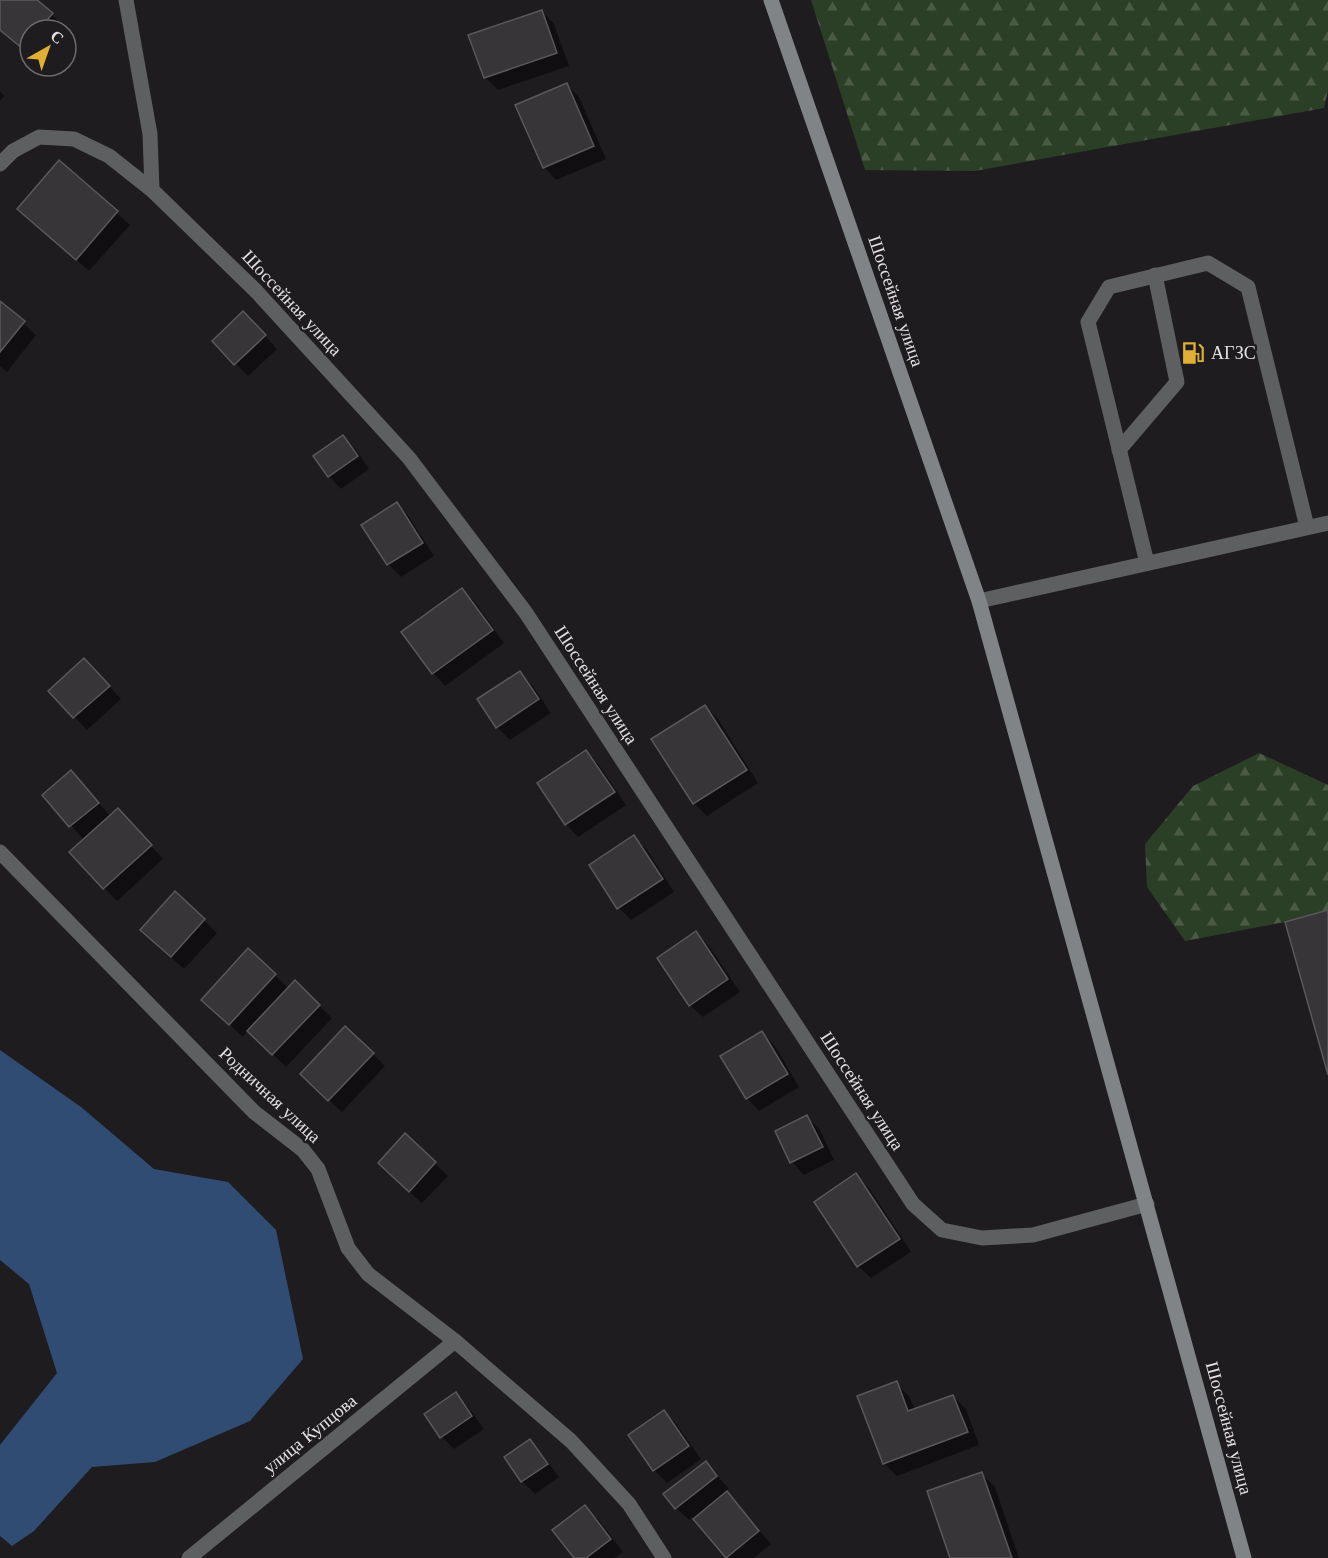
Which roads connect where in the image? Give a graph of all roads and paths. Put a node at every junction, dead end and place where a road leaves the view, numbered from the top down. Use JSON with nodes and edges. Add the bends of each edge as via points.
{"nodes":[{"id":1,"x":126,"y":0,"type":"edge"},
{"id":2,"x":771,"y":0,"type":"edge"},
{"id":3,"x":0,"y":164,"type":"edge"},
{"id":4,"x":152,"y":190,"type":"junction"},
{"id":5,"x":1155,"y":275,"type":"junction"},
{"id":6,"x":1119,"y":450,"type":"junction"},
{"id":7,"x":1328,"y":523,"type":"edge"},
{"id":8,"x":1308,"y":527,"type":"junction"},
{"id":9,"x":1147,"y":563,"type":"junction"},
{"id":10,"x":979,"y":601,"type":"junction"},
{"id":11,"x":0,"y":852,"type":"edge"},
{"id":12,"x":1147,"y":1204,"type":"junction"},
{"id":13,"x":455,"y":1341,"type":"junction"},
{"id":14,"x":189,"y":1558,"type":"edge"},
{"id":15,"x":664,"y":1558,"type":"edge"},
{"id":16,"x":1244,"y":1558,"type":"edge"}],
"edges":[{"from":1,"to":4,"type":"street","via":[[150,134]]},
{"from":2,"to":10,"type":"street","name":"Шоссейная улица"},
{"from":3,"to":4,"type":"street","name":"Шоссейная улица","via":[[13,151],[39,137],[74,139],[109,156]]},
{"from":4,"to":12,"type":"street","name":"Шоссейная улица","via":[[256,291],[409,458],[526,613],[913,1204],[942,1230],[982,1238],[1033,1235]]},
{"from":5,"to":6,"type":"street","via":[[1177,382]]},
{"from":5,"to":6,"type":"street","via":[[1109,287],[1088,322]]},
{"from":5,"to":8,"type":"street","via":[[1208,262],[1248,287]]},
{"from":6,"to":9,"type":"street"},
{"from":7,"to":8,"type":"street"},
{"from":8,"to":9,"type":"street"},
{"from":9,"to":10,"type":"street"},
{"from":10,"to":12,"type":"street","name":"Шоссейная улица"},
{"from":11,"to":13,"type":"street","name":"Родничная улица","via":[[254,1112],[303,1150],[318,1169],[348,1248],[368,1274]]},
{"from":12,"to":16,"type":"street","name":"Шоссейная улица"},
{"from":13,"to":14,"type":"street","name":"улица Купцова"},
{"from":13,"to":15,"type":"street","name":"Родничная улица","via":[[571,1441],[629,1504]]}]}
